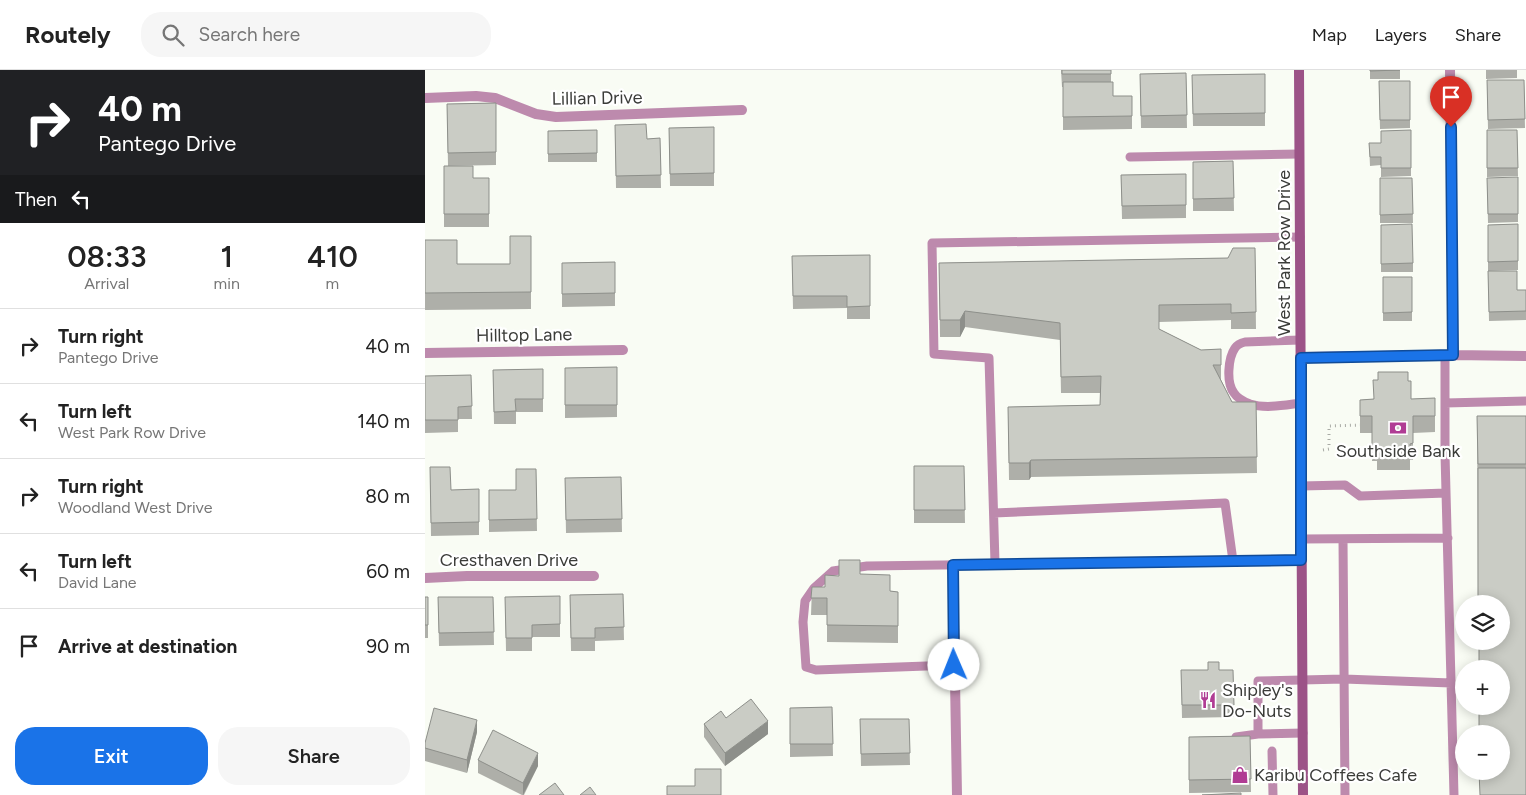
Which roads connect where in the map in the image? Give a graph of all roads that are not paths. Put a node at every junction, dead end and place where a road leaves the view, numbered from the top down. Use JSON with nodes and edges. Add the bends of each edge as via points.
{"nodes":[{"id":1,"x":1299,"y":70,"type":"edge"},
{"id":2,"x":1450,"y":70,"type":"edge"},
{"id":3,"x":425,"y":98,"type":"edge"},
{"id":4,"x":742,"y":110,"type":"dead end"},
{"id":5,"x":1299,"y":154,"type":"junction"},
{"id":6,"x":1130,"y":157,"type":"dead end"},
{"id":7,"x":1300,"y":237,"type":"junction"},
{"id":8,"x":1301,"y":340,"type":"junction"},
{"id":9,"x":623,"y":350,"type":"dead end"},
{"id":10,"x":425,"y":353,"type":"edge"},
{"id":11,"x":1449,"y":355,"type":"junction"},
{"id":12,"x":1526,"y":356,"type":"edge"},
{"id":13,"x":1301,"y":358,"type":"junction"},
{"id":14,"x":1526,"y":401,"type":"edge"},
{"id":15,"x":1301,"y":403,"type":"junction"},
{"id":16,"x":1445,"y":404,"type":"junction"},
{"id":17,"x":1301,"y":486,"type":"junction"},
{"id":18,"x":1446,"y":493,"type":"junction"},
{"id":19,"x":994,"y":513,"type":"junction"},
{"id":20,"x":1448,"y":538,"type":"junction"},
{"id":21,"x":1301,"y":539,"type":"junction"},
{"id":22,"x":1343,"y":539,"type":"junction"},
{"id":23,"x":1301,"y":560,"type":"junction"},
{"id":24,"x":1233,"y":561,"type":"junction"},
{"id":25,"x":995,"y":563,"type":"junction"},
{"id":26,"x":953,"y":565,"type":"junction"},
{"id":27,"x":594,"y":576,"type":"dead end"},
{"id":28,"x":425,"y":578,"type":"edge"},
{"id":29,"x":954,"y":665,"type":"junction"},
{"id":30,"x":1344,"y":679,"type":"junction"},
{"id":31,"x":1302,"y":681,"type":"junction"},
{"id":32,"x":1451,"y":684,"type":"junction"},
{"id":33,"x":1303,"y":733,"type":"junction"},
{"id":34,"x":1258,"y":734,"type":"junction"},
{"id":35,"x":1226,"y":737,"type":"edge"},
{"id":36,"x":1272,"y":751,"type":"dead end"},
{"id":37,"x":957,"y":795,"type":"edge"},
{"id":38,"x":1273,"y":795,"type":"edge"},
{"id":39,"x":1303,"y":795,"type":"edge"},
{"id":40,"x":1345,"y":795,"type":"edge"},
{"id":41,"x":1454,"y":795,"type":"edge"}],
"edges":[{"from":1,"to":5,"type":"main road","name":"West Park Row Drive"},
{"from":2,"to":11,"type":"street"},
{"from":3,"to":4,"type":"street","name":"Lillian Drive","via":[[495,98],[536,114],[556,117]]},
{"from":5,"to":6,"type":"lane"},
{"from":5,"to":7,"type":"main road","name":"West Park Row Drive"},
{"from":7,"to":8,"type":"main road","name":"West Park Row Drive"},
{"from":7,"to":19,"type":"lane","via":[[932,243],[934,354],[989,358]]},
{"from":8,"to":13,"type":"main road","name":"West Park Row Drive"},
{"from":8,"to":15,"type":"lane","via":[[1245,342],[1234,349],[1230,362],[1233,392],[1250,404]]},
{"from":9,"to":10,"type":"street","name":"Hilltop Lane"},
{"from":11,"to":12,"type":"street"},
{"from":11,"to":13,"type":"street"},
{"from":11,"to":16,"type":"lane"},
{"from":13,"to":15,"type":"main road","name":"West Park Row Drive"},
{"from":14,"to":16,"type":"lane"},
{"from":15,"to":17,"type":"main road","name":"West Park Row Drive"},
{"from":16,"to":18,"type":"lane"},
{"from":17,"to":18,"type":"lane","via":[[1345,485],[1360,496]]},
{"from":17,"to":21,"type":"main road","name":"West Park Row Drive"},
{"from":18,"to":20,"type":"lane"},
{"from":19,"to":24,"type":"lane","via":[[1225,503]]},
{"from":19,"to":25,"type":"lane"},
{"from":20,"to":22,"type":"lane"},
{"from":20,"to":32,"type":"lane"},
{"from":21,"to":22,"type":"lane"},
{"from":21,"to":23,"type":"main road","name":"West Park Row Drive"},
{"from":22,"to":30,"type":"lane"},
{"from":23,"to":24,"type":"lane"},
{"from":23,"to":31,"type":"main road","name":"West Park Row Drive"},
{"from":24,"to":25,"type":"lane"},
{"from":25,"to":26,"type":"lane"},
{"from":26,"to":29,"type":"street"},
{"from":26,"to":29,"type":"lane","via":[[867,566],[833,571],[813,588],[805,601],[803,622],[806,667],[816,670]]},
{"from":27,"to":28,"type":"street","name":"Cresthaven Drive"},
{"from":29,"to":37,"type":"street"},
{"from":30,"to":31,"type":"lane"},
{"from":30,"to":32,"type":"lane"},
{"from":30,"to":40,"type":"lane"},
{"from":31,"to":33,"type":"main road","name":"West Park Row Drive"},
{"from":31,"to":34,"type":"lane","via":[[1258,681]]},
{"from":32,"to":41,"type":"lane"},
{"from":33,"to":34,"type":"lane"},
{"from":33,"to":39,"type":"main road","name":"West Park Row Drive"},
{"from":34,"to":35,"type":"lane"},
{"from":36,"to":38,"type":"lane"}]}
